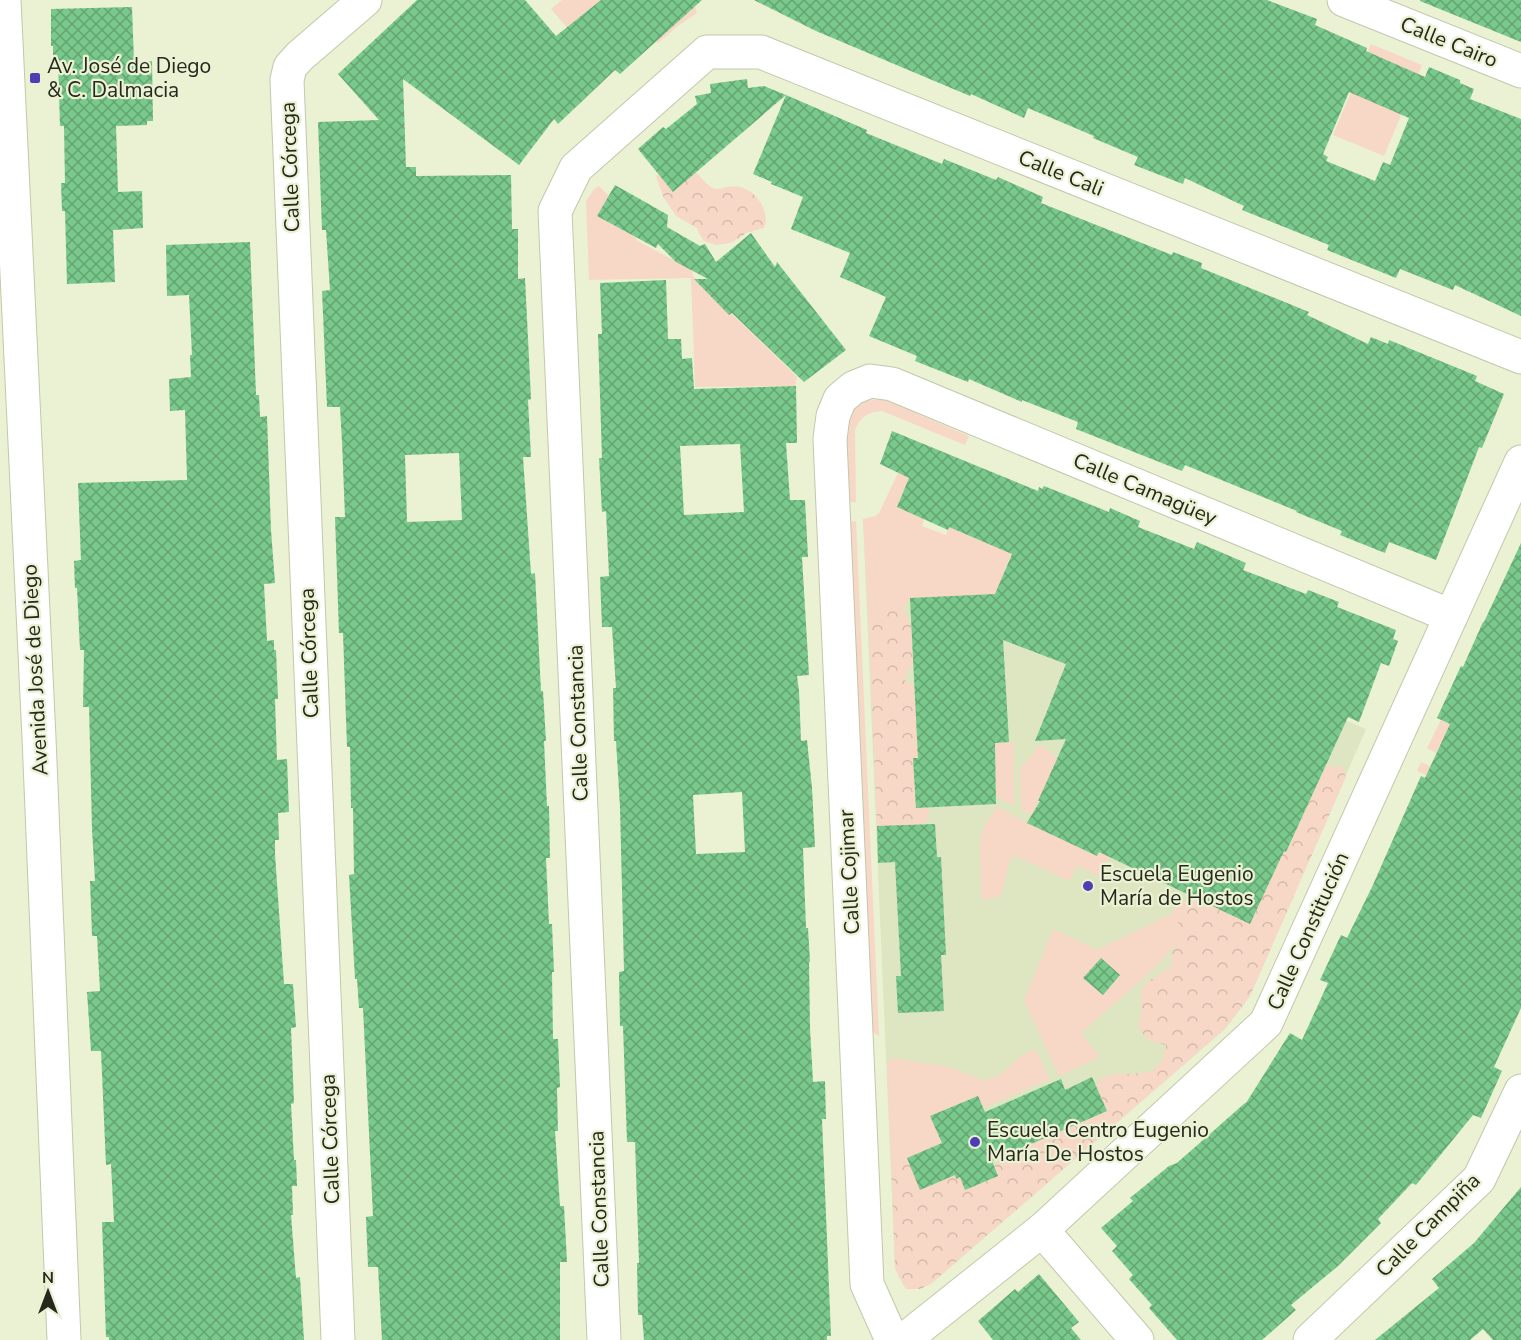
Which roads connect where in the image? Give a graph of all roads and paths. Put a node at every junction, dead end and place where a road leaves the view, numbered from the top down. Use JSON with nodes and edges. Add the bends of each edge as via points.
{"nodes":[{"id":1,"x":4,"y":0,"type":"edge"},
{"id":2,"x":365,"y":0,"type":"edge"},
{"id":3,"x":1344,"y":0,"type":"edge"},
{"id":4,"x":1521,"y":71,"type":"edge"},
{"id":5,"x":618,"y":130,"type":"joint"},
{"id":6,"x":1521,"y":357,"type":"edge"},
{"id":7,"x":840,"y":399,"type":"joint"},
{"id":8,"x":1521,"y":462,"type":"edge"},
{"id":9,"x":1451,"y":616,"type":"junction"},
{"id":10,"x":1521,"y":1091,"type":"edge"},
{"id":11,"x":1042,"y":1230,"type":"junction"},
{"id":12,"x":64,"y":1340,"type":"edge"},
{"id":13,"x":338,"y":1340,"type":"edge"},
{"id":14,"x":604,"y":1340,"type":"edge"},
{"id":15,"x":892,"y":1340,"type":"edge"},
{"id":16,"x":904,"y":1340,"type":"edge"},
{"id":17,"x":1137,"y":1340,"type":"edge"},
{"id":18,"x":1310,"y":1340,"type":"edge"}],
"edges":[{"from":1,"to":12,"type":"street","name":"Avenida José de Diego"},
{"from":2,"to":13,"type":"street","name":"Calle Córcega","via":[[300,56],[290,67],[287,80]]},
{"from":3,"to":4,"type":"street","name":"Calle Cairo"},
{"from":5,"to":6,"type":"street","name":"Calle Cali","via":[[707,52],[761,52]]},
{"from":5,"to":14,"type":"street","name":"Calle Constancia","via":[[576,168],[555,211]]},
{"from":7,"to":9,"type":"street","name":"Calle Camagüey","via":[[870,381],[892,384]]},
{"from":7,"to":15,"type":"street","name":"Calle Cojimar","via":[[832,416],[830,439],[867,1284]]},
{"from":8,"to":9,"type":"street","name":"Calle Constitución"},
{"from":9,"to":11,"type":"street","name":"Calle Constitución","via":[[1266,1023]]},
{"from":10,"to":18,"type":"street","name":"Calle Campiña","via":[[1479,1179]]},
{"from":11,"to":16,"type":"street","name":"Calle Constitución"},
{"from":11,"to":17,"type":"street"}]}
